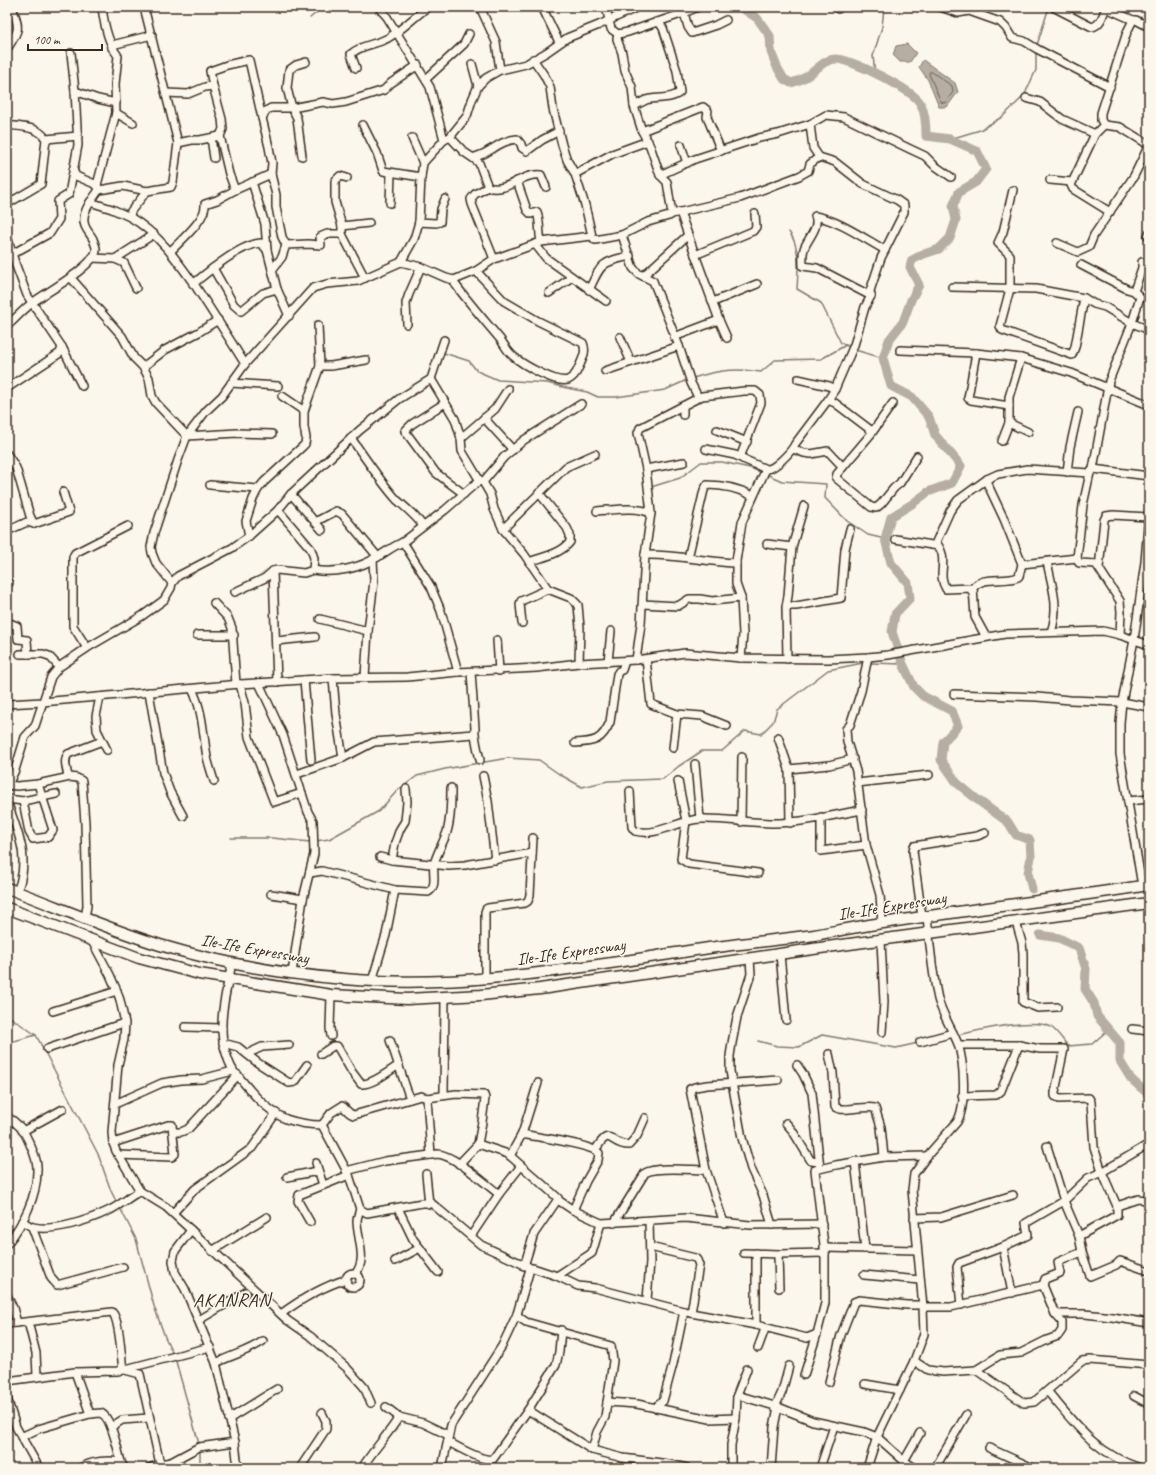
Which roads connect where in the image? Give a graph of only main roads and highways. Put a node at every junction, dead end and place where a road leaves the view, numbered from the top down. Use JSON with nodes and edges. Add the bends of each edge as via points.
{"nodes":[{"id":1,"x":1146,"y":886,"type":"edge"},
{"id":2,"x":7,"y":888,"type":"edge"},
{"id":3,"x":1149,"y":903,"type":"edge"},
{"id":4,"x":7,"y":908,"type":"edge"},
{"id":5,"x":988,"y":908,"type":"junction"},
{"id":6,"x":995,"y":924,"type":"junction"}],
"edges":[{"from":1,"to":5,"type":"highway","name":"Ile-Ife Expressway"},
{"from":2,"to":5,"type":"highway","name":"Ile-Ife Expressway","via":[[158,944],[232,963],[292,973],[372,981],[431,982],[519,976]]},
{"from":3,"to":6,"type":"highway","name":"Ile-Ife Expressway"},
{"from":4,"to":6,"type":"highway","name":"Ile-Ife Expressway","via":[[161,965],[331,995],[400,999],[540,989]]},
{"from":5,"to":6,"type":"highway"}]}
